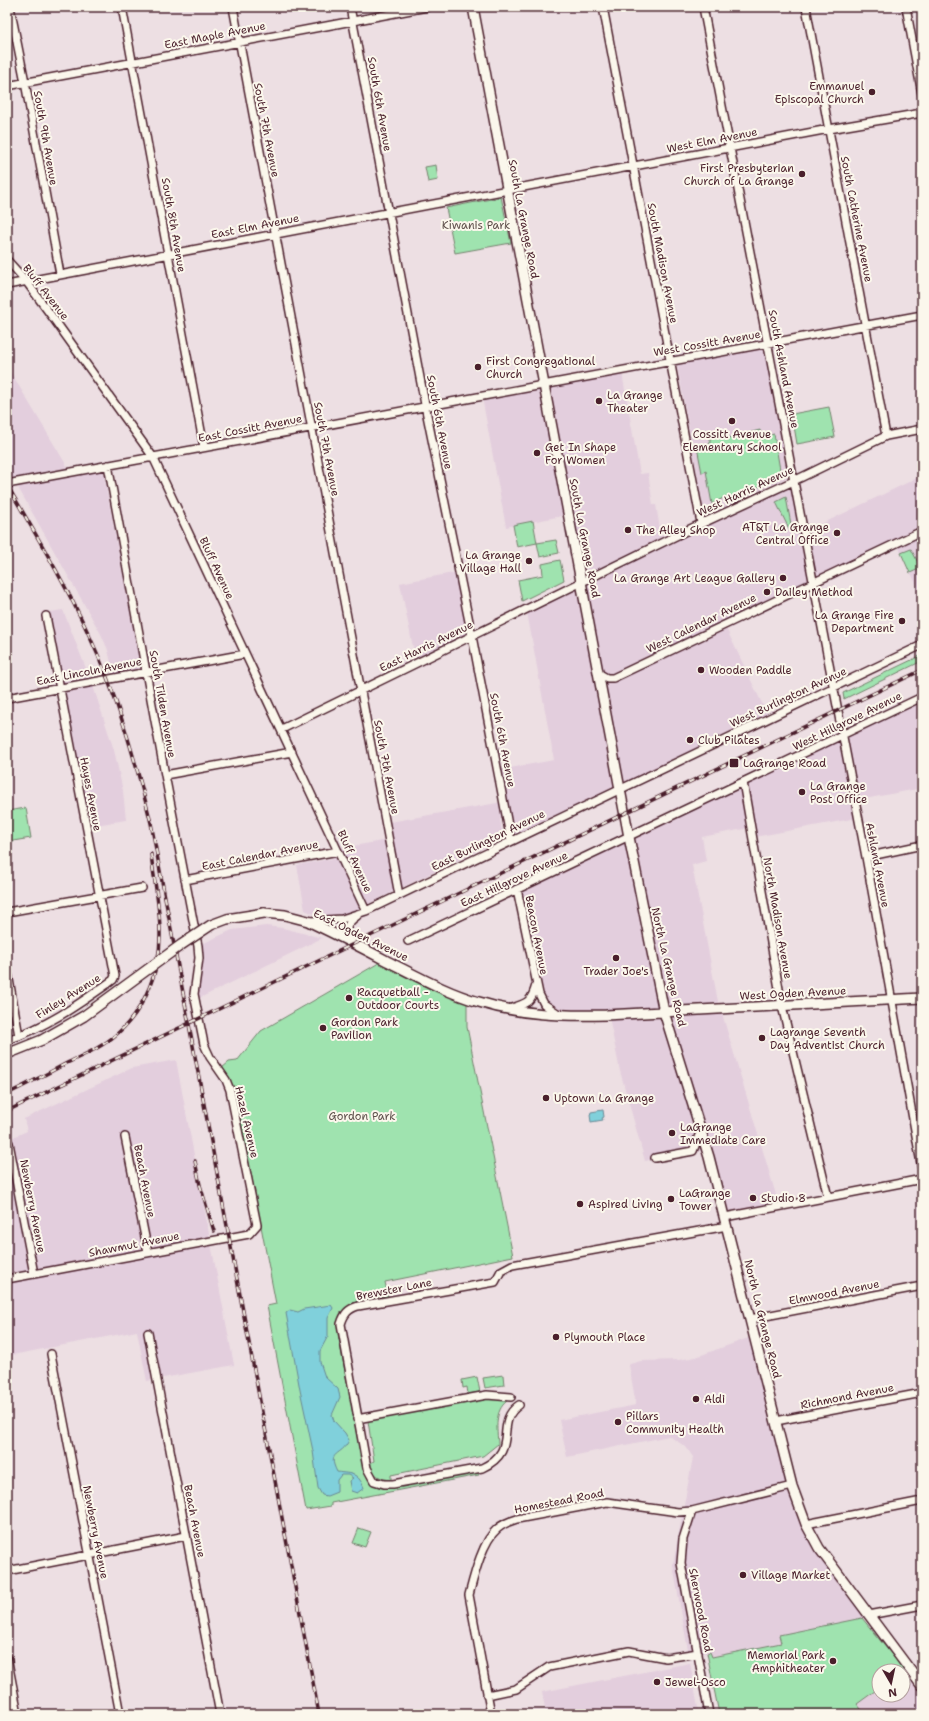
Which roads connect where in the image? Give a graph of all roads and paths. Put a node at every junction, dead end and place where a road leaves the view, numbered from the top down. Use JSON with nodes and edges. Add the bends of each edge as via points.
{"nodes":[{"id":1,"x":10,"y":7,"type":"edge"},
{"id":2,"x":122,"y":7,"type":"edge"},
{"id":3,"x":233,"y":7,"type":"edge"},
{"id":4,"x":350,"y":7,"type":"edge"},
{"id":5,"x":427,"y":7,"type":"edge"},
{"id":6,"x":473,"y":7,"type":"edge"},
{"id":7,"x":603,"y":7,"type":"edge"},
{"id":8,"x":704,"y":7,"type":"edge"},
{"id":9,"x":806,"y":7,"type":"edge"},
{"id":10,"x":906,"y":7,"type":"edge"},
{"id":11,"x":353,"y":21,"type":"junction"},
{"id":12,"x":239,"y":42,"type":"junction"},
{"id":13,"x":133,"y":62,"type":"junction"},
{"id":14,"x":25,"y":82,"type":"junction"},
{"id":15,"x":7,"y":86,"type":"edge"},
{"id":16,"x":922,"y":94,"type":"edge"},
{"id":17,"x":922,"y":113,"type":"edge"},
{"id":18,"x":829,"y":129,"type":"junction"},
{"id":19,"x":730,"y":148,"type":"junction"},
{"id":20,"x":633,"y":166,"type":"junction"},
{"id":21,"x":507,"y":190,"type":"junction"},
{"id":22,"x":388,"y":213,"type":"junction"},
{"id":23,"x":275,"y":234,"type":"junction"},
{"id":24,"x":168,"y":254,"type":"junction"},
{"id":25,"x":7,"y":260,"type":"edge"},
{"id":26,"x":60,"y":274,"type":"junction"},
{"id":27,"x":26,"y":281,"type":"junction"},
{"id":28,"x":7,"y":285,"type":"edge"},
{"id":29,"x":922,"y":315,"type":"edge"},
{"id":30,"x":866,"y":326,"type":"junction"},
{"id":31,"x":768,"y":344,"type":"junction"},
{"id":32,"x":670,"y":362,"type":"junction"},
{"id":33,"x":544,"y":385,"type":"junction"},
{"id":34,"x":425,"y":406,"type":"junction"},
{"id":35,"x":312,"y":427,"type":"junction"},
{"id":36,"x":922,"y":429,"type":"edge"},
{"id":37,"x":886,"y":436,"type":"junction"},
{"id":38,"x":204,"y":447,"type":"junction"},
{"id":39,"x":153,"y":457,"type":"junction"},
{"id":40,"x":108,"y":465,"type":"junction"},
{"id":41,"x":794,"y":481,"type":"junction"},
{"id":42,"x":7,"y":484,"type":"edge"},
{"id":43,"x":701,"y":523,"type":"junction"},
{"id":44,"x":922,"y":531,"type":"edge"},
{"id":45,"x":581,"y":583,"type":"junction"},
{"id":46,"x":813,"y":583,"type":"junction"},
{"id":47,"x":46,"y":616,"type":"dead end"},
{"id":48,"x":472,"y":636,"type":"junction"},
{"id":49,"x":922,"y":645,"type":"edge"},
{"id":50,"x":245,"y":654,"type":"junction"},
{"id":51,"x":146,"y":672,"type":"junction"},
{"id":52,"x":598,"y":673,"type":"junction"},
{"id":53,"x":59,"y":688,"type":"junction"},
{"id":54,"x":833,"y":688,"type":"junction"},
{"id":55,"x":361,"y":690,"type":"junction"},
{"id":56,"x":922,"y":697,"type":"edge"},
{"id":57,"x":7,"y":698,"type":"edge"},
{"id":58,"x":282,"y":729,"type":"junction"},
{"id":59,"x":842,"y":735,"type":"junction"},
{"id":60,"x":292,"y":752,"type":"junction"},
{"id":61,"x":165,"y":775,"type":"junction"},
{"id":62,"x":743,"y":782,"type":"junction"},
{"id":63,"x":620,"y":789,"type":"junction"},
{"id":64,"x":629,"y":837,"type":"junction"},
{"id":65,"x":511,"y":841,"type":"junction"},
{"id":66,"x":922,"y":845,"type":"edge"},
{"id":67,"x":338,"y":851,"type":"junction"},
{"id":68,"x":866,"y":857,"type":"junction"},
{"id":69,"x":185,"y":880,"type":"junction"},
{"id":70,"x":142,"y":888,"type":"dead end"},
{"id":71,"x":517,"y":889,"type":"junction"},
{"id":72,"x":399,"y":895,"type":"junction"},
{"id":73,"x":99,"y":896,"type":"junction"},
{"id":74,"x":366,"y":911,"type":"junction"},
{"id":75,"x":7,"y":912,"type":"edge"},
{"id":76,"x":308,"y":921,"type":"junction"},
{"id":77,"x":349,"y":941,"type":"junction"},
{"id":78,"x":408,"y":941,"type":"dead end"},
{"id":79,"x":198,"y":946,"type":"joint"},
{"id":80,"x":7,"y":968,"type":"edge"},
{"id":81,"x":115,"y":976,"type":"joint"},
{"id":82,"x":536,"y":985,"type":"junction"},
{"id":83,"x":922,"y":998,"type":"edge"},
{"id":84,"x":892,"y":999,"type":"junction"},
{"id":85,"x":782,"y":1006,"type":"junction"},
{"id":86,"x":509,"y":1009,"type":"junction"},
{"id":87,"x":664,"y":1012,"type":"junction"},
{"id":88,"x":560,"y":1015,"type":"junction"},
{"id":89,"x":19,"y":1036,"type":"junction"},
{"id":90,"x":7,"y":1040,"type":"edge"},
{"id":91,"x":7,"y":1054,"type":"edge"},
{"id":92,"x":700,"y":1127,"type":"junction"},
{"id":93,"x":125,"y":1137,"type":"dead end"},
{"id":94,"x":9,"y":1143,"type":"dead end"},
{"id":95,"x":655,"y":1158,"type":"dead end"},
{"id":96,"x":922,"y":1169,"type":"edge"},
{"id":97,"x":922,"y":1179,"type":"edge"},
{"id":98,"x":828,"y":1197,"type":"junction"},
{"id":99,"x":256,"y":1221,"type":"joint"},
{"id":100,"x":726,"y":1222,"type":"junction"},
{"id":101,"x":148,"y":1252,"type":"junction"},
{"id":102,"x":34,"y":1274,"type":"junction"},
{"id":103,"x":7,"y":1280,"type":"edge"},
{"id":104,"x":922,"y":1286,"type":"edge"},
{"id":105,"x":750,"y":1319,"type":"junction"},
{"id":106,"x":148,"y":1333,"type":"dead end"},
{"id":107,"x":51,"y":1354,"type":"dead end"},
{"id":108,"x":922,"y":1393,"type":"edge"},
{"id":109,"x":511,"y":1397,"type":"dead end"},
{"id":110,"x":519,"y":1405,"type":"dead end"},
{"id":111,"x":357,"y":1419,"type":"junction"},
{"id":112,"x":776,"y":1421,"type":"junction"},
{"id":113,"x":792,"y":1486,"type":"junction"},
{"id":114,"x":922,"y":1501,"type":"edge"},
{"id":115,"x":692,"y":1512,"type":"junction"},
{"id":116,"x":807,"y":1527,"type":"junction"},
{"id":117,"x":186,"y":1536,"type":"junction"},
{"id":118,"x":89,"y":1555,"type":"junction"},
{"id":119,"x":7,"y":1571,"type":"edge"},
{"id":120,"x":922,"y":1605,"type":"edge"},
{"id":121,"x":869,"y":1616,"type":"junction"},
{"id":122,"x":698,"y":1654,"type":"junction"},
{"id":123,"x":7,"y":1657,"type":"edge"},
{"id":124,"x":922,"y":1686,"type":"edge"},
{"id":125,"x":487,"y":1695,"type":"junction"},
{"id":126,"x":18,"y":1714,"type":"edge"},
{"id":127,"x":120,"y":1714,"type":"edge"},
{"id":128,"x":220,"y":1714,"type":"edge"},
{"id":129,"x":491,"y":1714,"type":"edge"},
{"id":130,"x":709,"y":1714,"type":"edge"}],
"edges":[{"from":1,"to":14,"type":"street","name":"South 9th Avenue"},
{"from":2,"to":13,"type":"street","name":"South 8th Avenue"},
{"from":3,"to":12,"type":"street","name":"South 7th Avenue"},
{"from":4,"to":11,"type":"street","name":"South 6th Avenue"},
{"from":5,"to":11,"type":"street","name":"East Maple Avenue"},
{"from":6,"to":21,"type":"main road","name":"South La Grange Road"},
{"from":7,"to":20,"type":"street","name":"South Madison Avenue"},
{"from":8,"to":19,"type":"street","name":"South Ashland Avenue"},
{"from":9,"to":18,"type":"street","name":"South Catherine Avenue"},
{"from":10,"to":16,"type":"street"},
{"from":11,"to":12,"type":"street","name":"East Maple Avenue"},
{"from":11,"to":22,"type":"street","name":"South 6th Avenue"},
{"from":12,"to":13,"type":"street","name":"East Maple Avenue"},
{"from":12,"to":23,"type":"street","name":"South 7th Avenue"},
{"from":13,"to":14,"type":"street","name":"East Maple Avenue"},
{"from":13,"to":24,"type":"street","name":"South 8th Avenue"},
{"from":14,"to":15,"type":"street","name":"East Maple Avenue"},
{"from":14,"to":26,"type":"street","name":"South 9th Avenue"},
{"from":17,"to":18,"type":"street","name":"West Elm Avenue"},
{"from":18,"to":19,"type":"street","name":"West Elm Avenue"},
{"from":18,"to":30,"type":"street","name":"South Catherine Avenue"},
{"from":19,"to":20,"type":"street","name":"West Elm Avenue"},
{"from":19,"to":31,"type":"street","name":"South Ashland Avenue"},
{"from":20,"to":21,"type":"street","name":"West Elm Avenue"},
{"from":20,"to":32,"type":"street","name":"South Madison Avenue"},
{"from":21,"to":22,"type":"street","name":"East Elm Avenue"},
{"from":21,"to":33,"type":"main road","name":"South La Grange Road"},
{"from":22,"to":23,"type":"street","name":"East Elm Avenue"},
{"from":22,"to":34,"type":"street","name":"South 6th Avenue"},
{"from":23,"to":24,"type":"street","name":"East Elm Avenue"},
{"from":23,"to":35,"type":"street","name":"South 7th Avenue"},
{"from":24,"to":26,"type":"street","name":"East Elm Avenue"},
{"from":24,"to":38,"type":"street","name":"South 8th Avenue"},
{"from":25,"to":27,"type":"street","name":"Bluff Avenue"},
{"from":26,"to":27,"type":"street","name":"East Elm Avenue"},
{"from":27,"to":28,"type":"street","name":"East Elm Avenue"},
{"from":27,"to":39,"type":"street","name":"Bluff Avenue"},
{"from":29,"to":30,"type":"street","name":"West Cossitt Avenue"},
{"from":30,"to":31,"type":"street","name":"West Cossitt Avenue"},
{"from":30,"to":37,"type":"street","name":"South Catherine Avenue"},
{"from":31,"to":32,"type":"street","name":"West Cossitt Avenue"},
{"from":31,"to":41,"type":"street","name":"South Ashland Avenue"},
{"from":32,"to":33,"type":"street","name":"West Cossitt Avenue"},
{"from":32,"to":43,"type":"street","name":"South Madison Avenue"},
{"from":33,"to":34,"type":"street","name":"East Cossitt Avenue"},
{"from":33,"to":45,"type":"main road","name":"South La Grange Road"},
{"from":34,"to":35,"type":"street","name":"East Cossitt Avenue"},
{"from":34,"to":48,"type":"street","name":"South 6th Avenue"},
{"from":35,"to":38,"type":"street","name":"East Cossitt Avenue"},
{"from":35,"to":55,"type":"street","name":"South 7th Avenue"},
{"from":36,"to":37,"type":"street","name":"West Harris Avenue"},
{"from":37,"to":41,"type":"street","name":"West Harris Avenue"},
{"from":38,"to":39,"type":"street","name":"East Cossitt Avenue"},
{"from":39,"to":40,"type":"street","name":"East Cossitt Avenue"},
{"from":39,"to":50,"type":"street","name":"Bluff Avenue"},
{"from":40,"to":42,"type":"street","name":"East Cossitt Avenue"},
{"from":40,"to":51,"type":"street","name":"South Tilden Avenue"},
{"from":41,"to":43,"type":"street","name":"West Harris Avenue"},
{"from":41,"to":46,"type":"street","name":"South Ashland Avenue"},
{"from":43,"to":45,"type":"street","name":"West Harris Avenue"},
{"from":44,"to":46,"type":"street","name":"West Calendar Avenue"},
{"from":45,"to":48,"type":"street","name":"East Harris Avenue"},
{"from":45,"to":52,"type":"main road","name":"South La Grange Road"},
{"from":46,"to":52,"type":"street","name":"West Calendar Avenue","via":[[613,678]]},
{"from":46,"to":54,"type":"street","name":"South Ashland Avenue"},
{"from":47,"to":53,"type":"street","name":"Hayes Avenue"},
{"from":48,"to":55,"type":"street","name":"East Harris Avenue"},
{"from":48,"to":65,"type":"street","name":"South 6th Avenue"},
{"from":49,"to":54,"type":"street","name":"West Burlington Avenue"},
{"from":50,"to":51,"type":"street","name":"East Lincoln Avenue"},
{"from":50,"to":58,"type":"street","name":"Bluff Avenue"},
{"from":51,"to":53,"type":"street","name":"East Lincoln Avenue"},
{"from":51,"to":61,"type":"street","name":"South Tilden Avenue"},
{"from":52,"to":63,"type":"main road","name":"South La Grange Road"},
{"from":53,"to":57,"type":"street","name":"East Lincoln Avenue"},
{"from":53,"to":73,"type":"street","name":"Hayes Avenue"},
{"from":54,"to":59,"type":"street","name":"South Ashland Avenue"},
{"from":54,"to":63,"type":"street","name":"West Burlington Avenue"},
{"from":55,"to":58,"type":"street","name":"East Harris Avenue"},
{"from":55,"to":72,"type":"street","name":"South 7th Avenue"},
{"from":56,"to":59,"type":"street","name":"West Hillgrove Avenue"},
{"from":58,"to":60,"type":"street","name":"Bluff Avenue"},
{"from":59,"to":62,"type":"street","name":"West Hillgrove Avenue"},
{"from":59,"to":68,"type":"street","name":"Ashland Avenue"},
{"from":60,"to":61,"type":"street"},
{"from":60,"to":67,"type":"street","name":"Bluff Avenue"},
{"from":61,"to":69,"type":"street","name":"South Tilden Avenue"},
{"from":62,"to":64,"type":"street","name":"West Hillgrove Avenue"},
{"from":62,"to":85,"type":"street","name":"North Madison Avenue"},
{"from":63,"to":64,"type":"main road","name":"South La Grange Road"},
{"from":63,"to":65,"type":"street","name":"East Burlington Avenue"},
{"from":64,"to":71,"type":"street","name":"East Hillgrove Avenue"},
{"from":64,"to":87,"type":"main road","name":"North La Grange Road"},
{"from":65,"to":72,"type":"street","name":"East Burlington Avenue"},
{"from":66,"to":68,"type":"street"},
{"from":67,"to":69,"type":"street","name":"East Calendar Avenue"},
{"from":67,"to":74,"type":"street","name":"Bluff Avenue"},
{"from":68,"to":84,"type":"street","name":"Ashland Avenue"},
{"from":69,"to":79,"type":"street","name":"South Tilden Avenue"},
{"from":70,"to":73,"type":"street"},
{"from":71,"to":78,"type":"street","name":"East Hillgrove Avenue"},
{"from":71,"to":82,"type":"street","name":"Beacon Avenue"},
{"from":72,"to":74,"type":"street","name":"East Burlington Avenue"},
{"from":73,"to":75,"type":"street"},
{"from":73,"to":81,"type":"street","name":"Hayes Avenue"},
{"from":74,"to":76,"type":"street","name":"East Burlington Avenue","via":[[342,919]]},
{"from":74,"to":77,"type":"street","name":"East Burlington Avenue","via":[[346,926],[345,933]]},
{"from":76,"to":77,"type":"main road","name":"East Ogden Avenue"},
{"from":76,"to":91,"type":"main road","name":"East Ogden Avenue","bridge":true,"via":[[264,913],[227,919],[211,925],[84,1016],[42,1040]]},
{"from":77,"to":86,"type":"main road","name":"East Ogden Avenue","via":[[442,988],[479,1002]]},
{"from":79,"to":99,"type":"street","name":"Hazel Avenue","via":[[199,958],[194,989],[197,1010],[206,1050],[226,1080],[232,1095]]},
{"from":80,"to":89,"type":"street"},
{"from":81,"to":89,"type":"street","name":"Finley Avenue","via":[[73,1008]]},
{"from":82,"to":86,"type":"street","name":"Beacon Avenue","via":[[529,1002]]},
{"from":82,"to":88,"type":"street","name":"Beacon Avenue","via":[[544,1003]]},
{"from":83,"to":84,"type":"main road","name":"West Ogden Avenue"},
{"from":84,"to":85,"type":"main road","name":"West Ogden Avenue"},
{"from":84,"to":96,"type":"street","name":"Ashland Avenue"},
{"from":85,"to":87,"type":"main road","name":"West Ogden Avenue"},
{"from":85,"to":98,"type":"street","name":"North Madison Avenue"},
{"from":86,"to":88,"type":"main road","name":"East Ogden Avenue"},
{"from":87,"to":88,"type":"main road","name":"East Ogden Avenue"},
{"from":87,"to":92,"type":"main road","name":"North La Grange Road"},
{"from":89,"to":90,"type":"street","name":"Finley Avenue"},
{"from":92,"to":95,"type":"street","via":[[694,1151]]},
{"from":92,"to":100,"type":"main road","name":"North La Grange Road"},
{"from":93,"to":101,"type":"street","name":"Beach Avenue"},
{"from":94,"to":102,"type":"street","name":"Newberry Avenue"},
{"from":97,"to":98,"type":"street"},
{"from":98,"to":100,"type":"street"},
{"from":99,"to":101,"type":"street","name":"Shawmut Avenue","via":[[255,1228],[249,1234]]},
{"from":100,"to":105,"type":"main road","name":"North La Grange Road"},
{"from":100,"to":111,"type":"street","name":"Brewster Lane","via":[[512,1265],[501,1271],[495,1282],[350,1309],[341,1324]]},
{"from":101,"to":102,"type":"street","name":"Shawmut Avenue"},
{"from":102,"to":103,"type":"street","name":"Shawmut Avenue"},
{"from":104,"to":105,"type":"street","name":"Elmwood Avenue"},
{"from":105,"to":112,"type":"main road","name":"North La Grange Road"},
{"from":106,"to":117,"type":"street","name":"Beach Avenue"},
{"from":107,"to":118,"type":"street","name":"Newberry Avenue"},
{"from":108,"to":112,"type":"street","name":"Richmond Avenue"},
{"from":109,"to":111,"type":"street","via":[[487,1395]]},
{"from":110,"to":111,"type":"street","name":"Brewster Lane","via":[[507,1418],[506,1443],[491,1464],[482,1468],[393,1484],[384,1484],[369,1475]]},
{"from":112,"to":113,"type":"main road","name":"North La Grange Road"},
{"from":113,"to":115,"type":"street","name":"Homestead Road"},
{"from":113,"to":116,"type":"main road"},
{"from":114,"to":116,"type":"street"},
{"from":115,"to":122,"type":"street","name":"Sherwood Road","via":[[683,1539],[681,1563]]},
{"from":115,"to":125,"type":"street","name":"Homestead Road","via":[[607,1502],[517,1519],[497,1529],[487,1542],[469,1595]]},
{"from":116,"to":121,"type":"main road","via":[[819,1548]]},
{"from":117,"to":118,"type":"street"},
{"from":117,"to":128,"type":"street","name":"Beach Avenue"},
{"from":118,"to":119,"type":"street"},
{"from":118,"to":127,"type":"street","name":"Newberry Avenue"},
{"from":120,"to":121,"type":"street"},
{"from":121,"to":124,"type":"main road"},
{"from":122,"to":125,"type":"street","via":[[666,1658],[634,1651],[615,1654],[549,1667],[516,1689]]},
{"from":122,"to":130,"type":"street","name":"Sherwood Road"},
{"from":123,"to":126,"type":"street"},
{"from":125,"to":129,"type":"street","name":"Homestead Road"}]}
